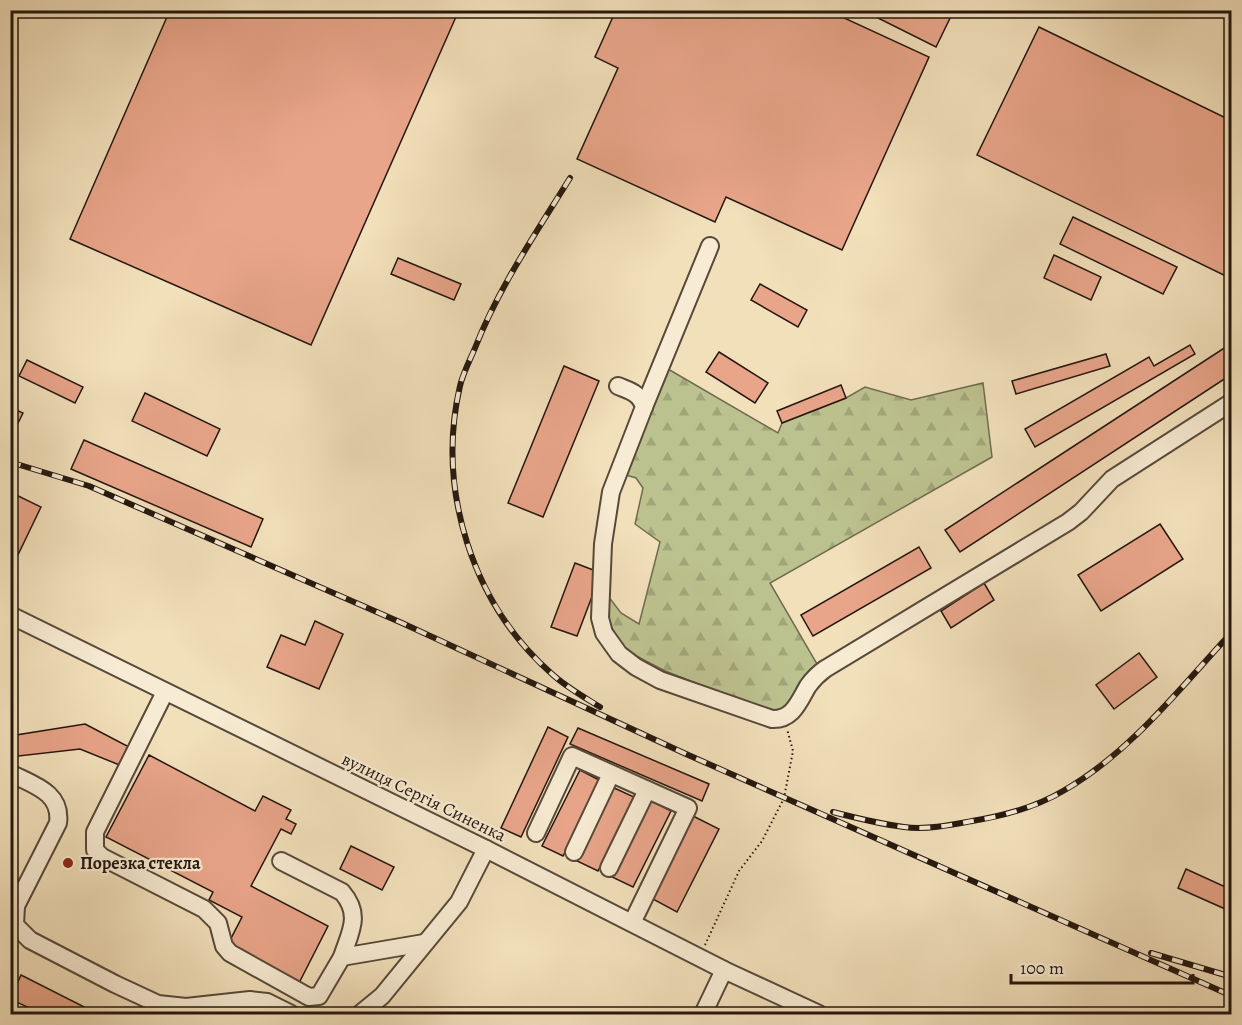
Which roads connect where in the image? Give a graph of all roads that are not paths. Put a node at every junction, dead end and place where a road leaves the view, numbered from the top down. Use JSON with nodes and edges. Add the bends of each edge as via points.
{"nodes":[{"id":1,"x":710,"y":246,"type":"dead end"},
{"id":2,"x":618,"y":387,"type":"dead end"},
{"id":3,"x":1232,"y":402,"type":"edge"},
{"id":4,"x":644,"y":407,"type":"junction"},
{"id":5,"x":10,"y":615,"type":"edge"},
{"id":6,"x":165,"y":692,"type":"junction"},
{"id":7,"x":10,"y":774,"type":"edge"},
{"id":8,"x":611,"y":774,"type":"junction"},
{"id":9,"x":647,"y":790,"type":"junction"},
{"id":10,"x":536,"y":833,"type":"dead end"},
{"id":11,"x":486,"y":849,"type":"junction"},
{"id":12,"x":574,"y":852,"type":"dead end"},
{"id":13,"x":281,"y":861,"type":"dead end"},
{"id":14,"x":609,"y":868,"type":"dead end"},
{"id":15,"x":13,"y":905,"type":"edge"},
{"id":16,"x":632,"y":923,"type":"junction"},
{"id":17,"x":424,"y":943,"type":"junction"},
{"id":18,"x":342,"y":957,"type":"junction"},
{"id":19,"x":724,"y":970,"type":"junction"},
{"id":20,"x":291,"y":1014,"type":"edge"},
{"id":21,"x":360,"y":1014,"type":"edge"},
{"id":22,"x":703,"y":1014,"type":"edge"},
{"id":23,"x":819,"y":1014,"type":"edge"}],
"edges":[{"from":1,"to":4,"type":"street"},
{"from":2,"to":4,"type":"street","via":[[638,395]]},
{"from":3,"to":4,"type":"street","via":[[1112,479],[1068,522],[825,669],[791,714],[772,719],[660,680],[619,654],[604,633],[600,618],[603,544],[611,492]]},
{"from":5,"to":6,"type":"street","name":"вулиця Сергія Синенка"},
{"from":6,"to":11,"type":"street","name":"вулиця Сергія Синенка"},
{"from":6,"to":18,"type":"street","via":[[95,832],[95,849],[102,857],[204,909],[218,923],[230,953],[303,995],[319,996]]},
{"from":7,"to":15,"type":"street","via":[[43,790],[60,813]]},
{"from":8,"to":9,"type":"street"},
{"from":8,"to":10,"type":"street","via":[[572,756]]},
{"from":8,"to":12,"type":"street"},
{"from":9,"to":14,"type":"street"},
{"from":9,"to":16,"type":"street","via":[[688,808]]},
{"from":11,"to":16,"type":"street","name":"вулиця Сергія Синенка"},
{"from":11,"to":17,"type":"street","via":[[459,902]]},
{"from":13,"to":18,"type":"street","via":[[342,892],[349,900],[354,920]]},
{"from":15,"to":20,"type":"street","via":[[15,925],[30,940],[158,1004],[186,1007],[250,1000],[267,1002]]},
{"from":16,"to":19,"type":"street","name":"вулиця Сергія Синенка"},
{"from":17,"to":18,"type":"street"},
{"from":17,"to":21,"type":"street","via":[[382,996]]},
{"from":19,"to":22,"type":"street"},
{"from":19,"to":23,"type":"street","name":"вулиця Сергія Синенка"}]}
